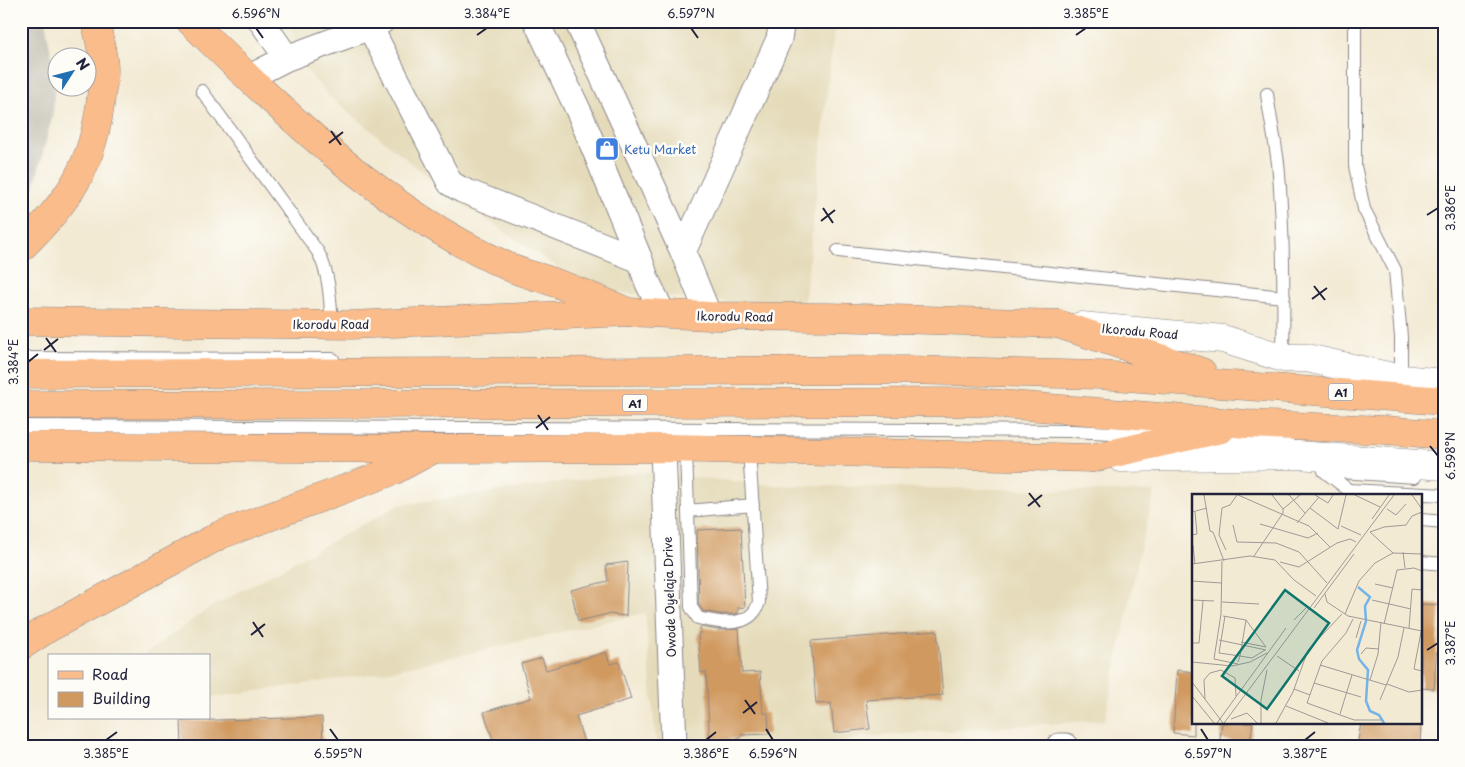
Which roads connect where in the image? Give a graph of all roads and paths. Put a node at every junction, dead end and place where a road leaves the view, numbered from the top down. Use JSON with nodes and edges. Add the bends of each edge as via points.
{"nodes":[{"id":1,"x":96,"y":21,"type":"edge"},
{"id":2,"x":190,"y":21,"type":"edge"},
{"id":3,"x":261,"y":21,"type":"edge"},
{"id":4,"x":536,"y":21,"type":"edge"},
{"id":5,"x":577,"y":21,"type":"edge"},
{"id":6,"x":782,"y":21,"type":"edge"},
{"id":7,"x":1355,"y":21,"type":"edge"},
{"id":8,"x":373,"y":23,"type":"edge"},
{"id":9,"x":287,"y":58,"type":"junction"},
{"id":10,"x":248,"y":78,"type":"junction"},
{"id":11,"x":202,"y":91,"type":"dead end"},
{"id":12,"x":1267,"y":94,"type":"dead end"},
{"id":13,"x":21,"y":248,"type":"edge"},
{"id":14,"x":838,"y":251,"type":"dead end"},
{"id":15,"x":683,"y":252,"type":"junction"},
{"id":16,"x":640,"y":260,"type":"junction"},
{"id":17,"x":1284,"y":297,"type":"junction"},
{"id":18,"x":628,"y":312,"type":"junction"},
{"id":19,"x":663,"y":314,"type":"junction"},
{"id":20,"x":709,"y":316,"type":"junction"},
{"id":21,"x":21,"y":321,"type":"edge"},
{"id":22,"x":1058,"y":324,"type":"junction"},
{"id":23,"x":332,"y":325,"type":"junction"},
{"id":24,"x":21,"y":358,"type":"edge"},
{"id":25,"x":1283,"y":358,"type":"junction"},
{"id":26,"x":341,"y":359,"type":"dead end"},
{"id":27,"x":460,"y":360,"type":"dead end"},
{"id":28,"x":21,"y":374,"type":"edge"},
{"id":29,"x":1400,"y":379,"type":"junction"},
{"id":30,"x":1444,"y":383,"type":"edge"},
{"id":31,"x":1239,"y":384,"type":"junction"},
{"id":32,"x":1444,"y":400,"type":"edge"},
{"id":33,"x":21,"y":405,"type":"edge"},
{"id":34,"x":1247,"y":424,"type":"junction"},
{"id":35,"x":21,"y":426,"type":"edge"},
{"id":36,"x":1444,"y":435,"type":"edge"},
{"id":37,"x":1190,"y":436,"type":"junction"},
{"id":38,"x":21,"y":446,"type":"edge"},
{"id":39,"x":1353,"y":447,"type":"dead end"},
{"id":40,"x":434,"y":449,"type":"junction"},
{"id":41,"x":674,"y":449,"type":"junction"},
{"id":42,"x":749,"y":450,"type":"junction"},
{"id":43,"x":1298,"y":455,"type":"junction"},
{"id":44,"x":1092,"y":458,"type":"junction"},
{"id":45,"x":1325,"y":471,"type":"junction"},
{"id":46,"x":1434,"y":472,"type":"edge"},
{"id":47,"x":1352,"y":494,"type":"edge"},
{"id":48,"x":1422,"y":495,"type":"edge"},
{"id":49,"x":1444,"y":495,"type":"edge"},
{"id":50,"x":753,"y":505,"type":"junction"},
{"id":51,"x":688,"y":511,"type":"junction"},
{"id":52,"x":1422,"y":520,"type":"edge"},
{"id":53,"x":1444,"y":522,"type":"edge"},
{"id":54,"x":1422,"y":562,"type":"edge"},
{"id":55,"x":1444,"y":564,"type":"edge"},
{"id":56,"x":21,"y":646,"type":"edge"},
{"id":57,"x":674,"y":746,"type":"edge"},
{"id":58,"x":1059,"y":746,"type":"edge"},
{"id":59,"x":1066,"y":746,"type":"edge"}],
"edges":[{"from":1,"to":13,"type":"main road","via":[[104,69],[99,120],[87,162],[67,197]]},
{"from":2,"to":10,"type":"main road"},
{"from":3,"to":9,"type":"street"},
{"from":4,"to":16,"type":"street","via":[[580,114]]},
{"from":5,"to":15,"type":"street"},
{"from":6,"to":15,"type":"street","via":[[779,39]]},
{"from":7,"to":29,"type":"lane","via":[[1355,166],[1364,208],[1394,270],[1401,337]]},
{"from":8,"to":9,"type":"street"},
{"from":8,"to":16,"type":"street","via":[[450,183]]},
{"from":9,"to":10,"type":"street"},
{"from":10,"to":18,"type":"main road","via":[[383,192],[443,232],[508,267]]},
{"from":11,"to":23,"type":"lane","via":[[318,252],[325,265]]},
{"from":12,"to":17,"type":"lane","via":[[1277,161]]},
{"from":14,"to":17,"type":"lane"},
{"from":15,"to":20,"type":"street"},
{"from":16,"to":19,"type":"street"},
{"from":17,"to":25,"type":"lane"},
{"from":18,"to":19,"type":"main road","name":"Ikorodu Road"},
{"from":18,"to":23,"type":"main road","name":"Ikorodu Road"},
{"from":19,"to":20,"type":"main road","name":"Ikorodu Road"},
{"from":20,"to":22,"type":"main road","name":"Ikorodu Road"},
{"from":21,"to":23,"type":"main road","name":"Ikorodu Road"},
{"from":22,"to":25,"type":"street","name":"Ikorodu Road","via":[[1222,339]]},
{"from":22,"to":31,"type":"main road"},
{"from":24,"to":26,"type":"lane"},
{"from":25,"to":29,"type":"street","name":"Ikorodu Road","via":[[1308,358]]},
{"from":27,"to":31,"type":"lane","via":[[1087,365]]},
{"from":28,"to":31,"type":"main road","number":"A1","via":[[906,370],[1100,375]]},
{"from":29,"to":30,"type":"street","name":"Ikorodu Road"},
{"from":31,"to":32,"type":"main road","number":"A1"},
{"from":33,"to":34,"type":"main road","number":"A1","via":[[977,402]]},
{"from":34,"to":36,"type":"main road","number":"A1"},
{"from":34,"to":37,"type":"main road"},
{"from":35,"to":37,"type":"lane","via":[[1044,431]]},
{"from":37,"to":39,"type":"lane"},
{"from":37,"to":44,"type":"main road"},
{"from":38,"to":40,"type":"main road"},
{"from":40,"to":41,"type":"main road"},
{"from":40,"to":56,"type":"main road","via":[[393,471],[220,535],[46,628]]},
{"from":41,"to":42,"type":"main road"},
{"from":41,"to":51,"type":"lane"},
{"from":41,"to":57,"type":"street","name":"Owode Oyelaja Drive"},
{"from":42,"to":44,"type":"main road"},
{"from":42,"to":50,"type":"lane"},
{"from":43,"to":44,"type":"street"},
{"from":43,"to":45,"type":"lane"},
{"from":43,"to":46,"type":"street"},
{"from":45,"to":46,"type":"lane"},
{"from":45,"to":47,"type":"lane"},
{"from":48,"to":49,"type":"lane"},
{"from":50,"to":51,"type":"lane"},
{"from":50,"to":51,"type":"lane","via":[[759,602],[754,613],[742,622],[698,618],[691,607]]},
{"from":52,"to":53,"type":"lane"},
{"from":54,"to":55,"type":"lane"},
{"from":58,"to":59,"type":"street"}]}
